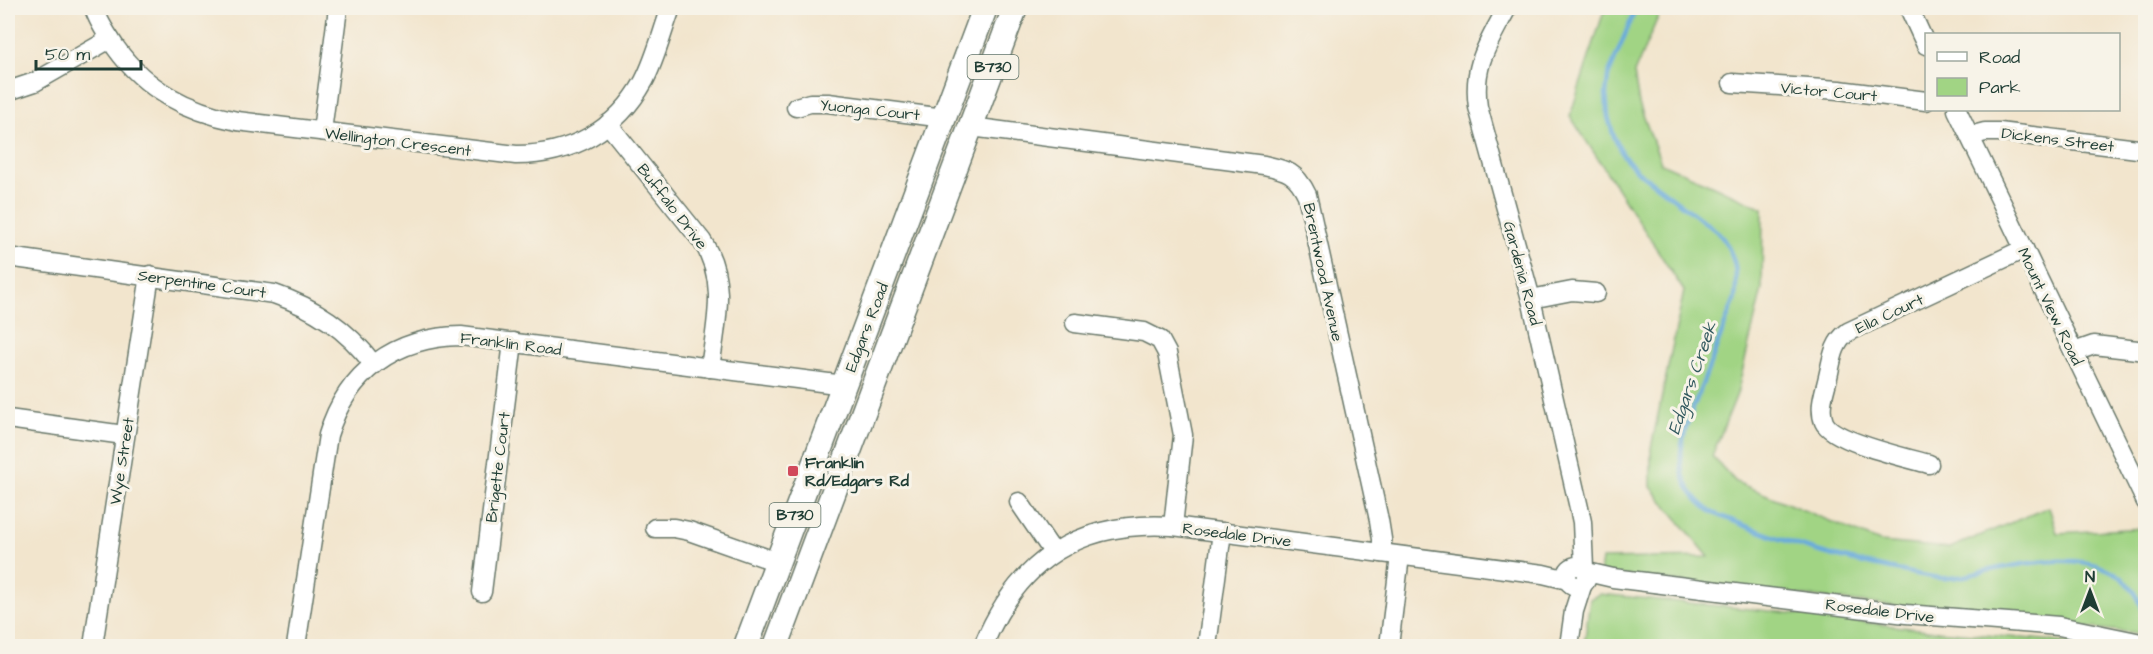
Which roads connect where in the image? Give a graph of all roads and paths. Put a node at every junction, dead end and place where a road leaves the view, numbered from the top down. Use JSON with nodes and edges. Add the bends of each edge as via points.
{"nodes":[{"id":1,"x":94,"y":8,"type":"edge"},
{"id":2,"x":338,"y":8,"type":"edge"},
{"id":3,"x":671,"y":8,"type":"edge"},
{"id":4,"x":985,"y":8,"type":"edge"},
{"id":5,"x":1015,"y":8,"type":"edge"},
{"id":6,"x":1507,"y":8,"type":"edge"},
{"id":7,"x":1909,"y":8,"type":"edge"},
{"id":8,"x":110,"y":39,"type":"junction"},
{"id":9,"x":1925,"y":43,"type":"edge"},
{"id":10,"x":1732,"y":83,"type":"dead end"},
{"id":11,"x":8,"y":91,"type":"edge"},
{"id":12,"x":1925,"y":101,"type":"edge"},
{"id":13,"x":796,"y":107,"type":"dead end"},
{"id":14,"x":1958,"y":111,"type":"edge"},
{"id":15,"x":945,"y":118,"type":"junction"},
{"id":16,"x":608,"y":124,"type":"junction"},
{"id":17,"x":971,"y":127,"type":"junction"},
{"id":18,"x":322,"y":131,"type":"junction"},
{"id":19,"x":1970,"y":136,"type":"junction"},
{"id":20,"x":2145,"y":150,"type":"edge"},
{"id":21,"x":895,"y":249,"type":"junction"},
{"id":22,"x":2024,"y":249,"type":"junction"},
{"id":23,"x":8,"y":257,"type":"edge"},
{"id":24,"x":922,"y":259,"type":"junction"},
{"id":25,"x":150,"y":275,"type":"junction"},
{"id":26,"x":1596,"y":293,"type":"dead end"},
{"id":27,"x":1531,"y":299,"type":"junction"},
{"id":28,"x":1075,"y":323,"type":"dead end"},
{"id":29,"x":513,"y":342,"type":"junction"},
{"id":30,"x":2145,"y":351,"type":"edge"},
{"id":31,"x":2074,"y":352,"type":"junction"},
{"id":32,"x":373,"y":364,"type":"junction"},
{"id":33,"x":710,"y":368,"type":"junction"},
{"id":34,"x":844,"y":385,"type":"junction"},
{"id":35,"x":8,"y":419,"type":"edge"},
{"id":36,"x":124,"y":435,"type":"junction"},
{"id":37,"x":1929,"y":464,"type":"dead end"},
{"id":38,"x":1019,"y":502,"type":"dead end"},
{"id":39,"x":2145,"y":502,"type":"edge"},
{"id":40,"x":1173,"y":526,"type":"junction"},
{"id":41,"x":655,"y":528,"type":"dead end"},
{"id":42,"x":1222,"y":532,"type":"junction"},
{"id":43,"x":1053,"y":552,"type":"junction"},
{"id":44,"x":1391,"y":554,"type":"junction"},
{"id":45,"x":777,"y":562,"type":"junction"},
{"id":46,"x":1577,"y":576,"type":"junction"},
{"id":47,"x":482,"y":592,"type":"dead end"},
{"id":48,"x":2140,"y":644,"type":"edge"},
{"id":49,"x":93,"y":646,"type":"edge"},
{"id":50,"x":296,"y":646,"type":"edge"},
{"id":51,"x":746,"y":646,"type":"edge"},
{"id":52,"x":776,"y":646,"type":"edge"},
{"id":53,"x":983,"y":646,"type":"edge"},
{"id":54,"x":1207,"y":646,"type":"edge"},
{"id":55,"x":1389,"y":646,"type":"edge"},
{"id":56,"x":1569,"y":646,"type":"edge"}],
"edges":[{"from":1,"to":8,"type":"street","name":"Wellington Crescent"},
{"from":2,"to":18,"type":"street"},
{"from":3,"to":16,"type":"street","name":"Wellington Crescent","via":[[636,95]]},
{"from":4,"to":15,"type":"main road","name":"Edgars Road","number":"B730"},
{"from":5,"to":17,"type":"main road","name":"Edgars Road","number":"B730"},
{"from":6,"to":27,"type":"street","name":"Gardenia Road","via":[[1478,67],[1476,92]]},
{"from":7,"to":9,"type":"street"},
{"from":8,"to":11,"type":"street","via":[[34,82]]},
{"from":8,"to":18,"type":"street","name":"Wellington Crescent","via":[[144,80],[193,110],[237,121]]},
{"from":10,"to":12,"type":"street","name":"Victor Court"},
{"from":13,"to":15,"type":"street","name":"Yuonga Court","via":[[828,103]]},
{"from":14,"to":19,"type":"street","name":"Mount View Road"},
{"from":15,"to":21,"type":"main road","name":"Edgars Road","number":"B730"},
{"from":16,"to":18,"type":"street","name":"Wellington Crescent","via":[[567,149],[532,155]]},
{"from":16,"to":33,"type":"street","name":"Buffalo Drive","via":[[702,241],[714,262],[719,283]]},
{"from":17,"to":24,"type":"main road","name":"Edgars Road","number":"B730"},
{"from":17,"to":44,"type":"street","name":"Brentwood Avenue","via":[[1264,165],[1294,175],[1307,195],[1379,520]]},
{"from":19,"to":20,"type":"street","name":"Dickens Street","via":[[1999,132]]},
{"from":19,"to":22,"type":"street","name":"Mount View Road"},
{"from":21,"to":24,"type":"main road"},
{"from":21,"to":34,"type":"main road","name":"Edgars Road","number":"B730"},
{"from":22,"to":31,"type":"street","name":"Mount View Road"},
{"from":22,"to":37,"type":"street","name":"Ella Court","via":[[1848,332],[1838,341],[1822,402],[1823,421],[1828,429],[1843,438]]},
{"from":23,"to":25,"type":"street","name":"Serpentine Court"},
{"from":24,"to":52,"type":"main road","name":"Edgars Road","number":"B730"},
{"from":25,"to":32,"type":"street","name":"Serpentine Court","via":[[255,290],[295,301],[351,336]]},
{"from":25,"to":36,"type":"street","name":"Wye Street"},
{"from":26,"to":27,"type":"street","via":[[1572,291]]},
{"from":27,"to":46,"type":"street","name":"Gardenia Road","via":[[1582,522]]},
{"from":28,"to":40,"type":"street","via":[[1144,332],[1160,340],[1167,353],[1183,435]]},
{"from":29,"to":32,"type":"street","name":"Franklin Road","via":[[445,336],[412,343]]},
{"from":29,"to":33,"type":"street","name":"Franklin Road"},
{"from":29,"to":47,"type":"street","name":"Brigette Court"},
{"from":30,"to":31,"type":"street","via":[[2094,345]]},
{"from":31,"to":39,"type":"street","name":"Mount View Road"},
{"from":32,"to":50,"type":"street","name":"Franklin Road","via":[[342,401],[328,435]]},
{"from":33,"to":34,"type":"street","name":"Franklin Road"},
{"from":34,"to":45,"type":"main road","name":"Edgars Road","number":"B730"},
{"from":35,"to":36,"type":"street"},
{"from":36,"to":49,"type":"street","name":"Wye Street"},
{"from":38,"to":43,"type":"street"},
{"from":40,"to":42,"type":"street","name":"Rosedale Drive"},
{"from":40,"to":43,"type":"street","name":"Rosedale Drive","via":[[1118,527]]},
{"from":41,"to":45,"type":"street","via":[[689,531]]},
{"from":42,"to":44,"type":"street","name":"Rosedale Drive"},
{"from":42,"to":54,"type":"street"},
{"from":43,"to":53,"type":"street","name":"Rosedale Drive","via":[[1006,599]]},
{"from":44,"to":46,"type":"street","name":"Rosedale Drive"},
{"from":44,"to":55,"type":"street","name":"Brentwood Avenue"},
{"from":45,"to":51,"type":"main road","name":"Edgars Road","number":"B730"},
{"from":46,"to":48,"type":"street","name":"Rosedale Drive","via":[[1906,614],[2059,626]]},
{"from":46,"to":56,"type":"street","name":"Gardenia Road"}]}
